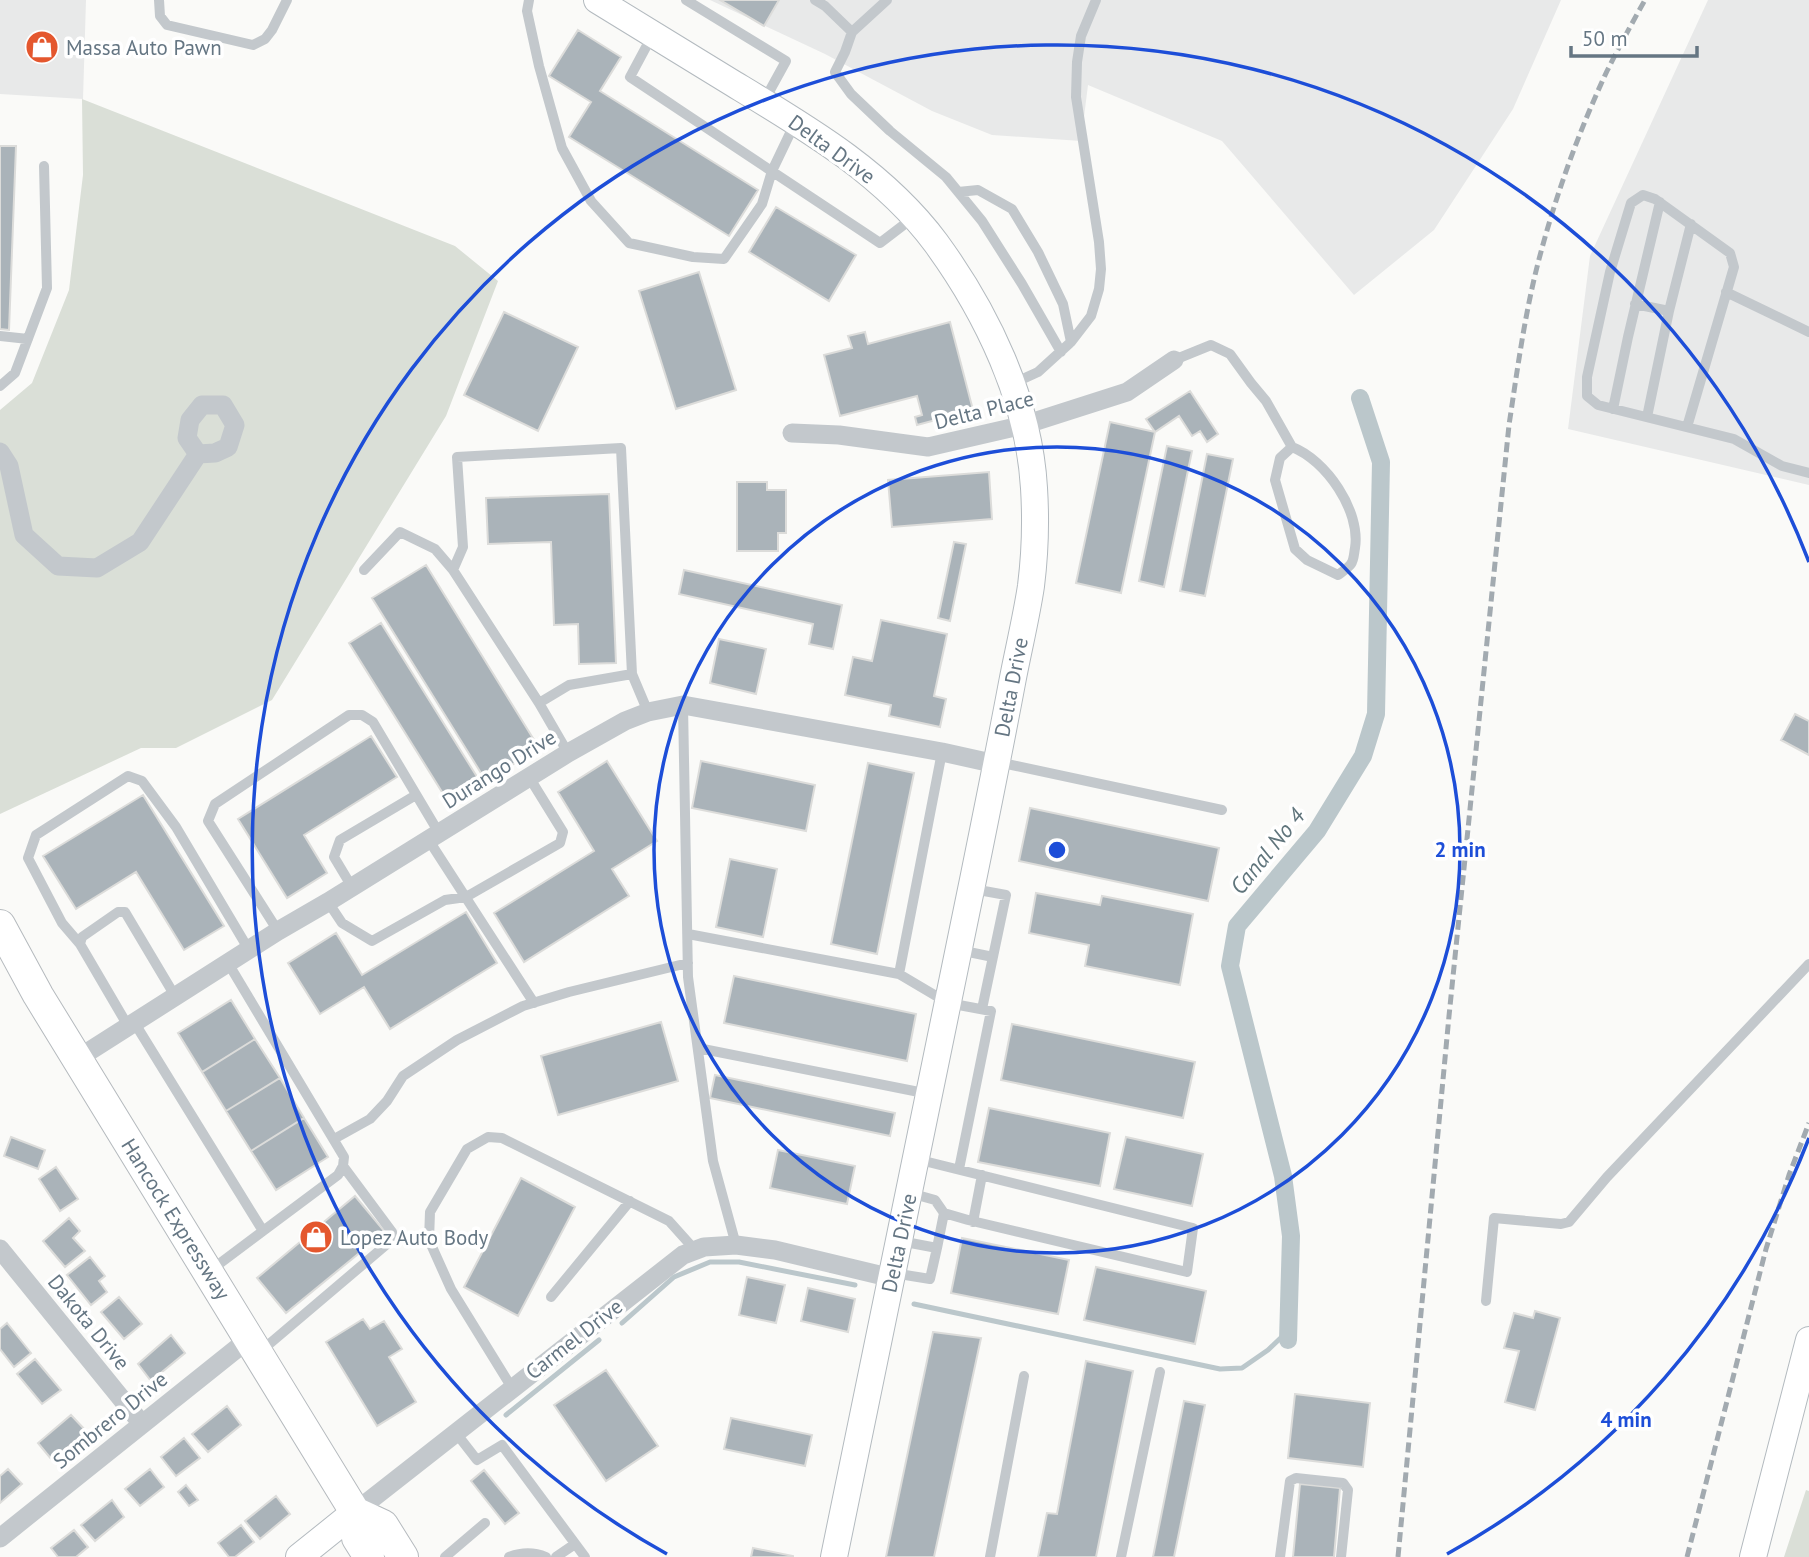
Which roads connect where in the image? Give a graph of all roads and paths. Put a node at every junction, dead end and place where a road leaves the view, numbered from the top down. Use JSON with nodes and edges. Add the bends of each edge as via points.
{"nodes":[{"id":1,"x":159,"y":0,"type":"edge"},
{"id":2,"x":286,"y":0,"type":"edge"},
{"id":3,"x":529,"y":0,"type":"edge"},
{"id":4,"x":686,"y":0,"type":"edge"},
{"id":5,"x":815,"y":0,"type":"edge"},
{"id":6,"x":887,"y":0,"type":"edge"},
{"id":7,"x":1096,"y":0,"type":"edge"},
{"id":8,"x":612,"y":6,"type":"edge"},
{"id":9,"x":852,"y":32,"type":"junction"},
{"id":10,"x":653,"y":34,"type":"junction"},
{"id":11,"x":764,"y":102,"type":"junction"},
{"id":12,"x":796,"y":121,"type":"junction"},
{"id":13,"x":44,"y":166,"type":"dead end"},
{"id":14,"x":772,"y":171,"type":"junction"},
{"id":15,"x":958,"y":192,"type":"junction"},
{"id":16,"x":1660,"y":202,"type":"junction"},
{"id":17,"x":914,"y":217,"type":"junction"},
{"id":18,"x":1691,"y":224,"type":"junction"},
{"id":19,"x":1726,"y":292,"type":"junction"},
{"id":20,"x":1635,"y":304,"type":"junction"},
{"id":21,"x":1669,"y":311,"type":"junction"},
{"id":22,"x":1809,"y":332,"type":"edge"},
{"id":23,"x":0,"y":336,"type":"edge"},
{"id":24,"x":28,"y":339,"type":"junction"},
{"id":25,"x":1072,"y":342,"type":"junction"},
{"id":26,"x":1061,"y":352,"type":"junction"},
{"id":27,"x":1174,"y":360,"type":"joint"},
{"id":28,"x":1011,"y":384,"type":"junction"},
{"id":29,"x":0,"y":386,"type":"edge"},
{"id":30,"x":1614,"y":409,"type":"junction"},
{"id":31,"x":1647,"y":417,"type":"junction"},
{"id":32,"x":1024,"y":425,"type":"junction"},
{"id":33,"x":1686,"y":428,"type":"junction"},
{"id":34,"x":792,"y":433,"type":"dead end"},
{"id":35,"x":1292,"y":447,"type":"junction"},
{"id":36,"x":0,"y":452,"type":"edge"},
{"id":37,"x":198,"y":454,"type":"dead end"},
{"id":38,"x":1809,"y":473,"type":"edge"},
{"id":39,"x":364,"y":570,"type":"dead end"},
{"id":40,"x":453,"y":570,"type":"junction"},
{"id":41,"x":632,"y":674,"type":"junction"},
{"id":42,"x":539,"y":703,"type":"junction"},
{"id":43,"x":683,"y":705,"type":"junction"},
{"id":44,"x":648,"y":712,"type":"junction"},
{"id":45,"x":942,"y":752,"type":"junction"},
{"id":46,"x":568,"y":753,"type":"junction"},
{"id":47,"x":997,"y":763,"type":"junction"},
{"id":48,"x":529,"y":777,"type":"junction"},
{"id":49,"x":416,"y":794,"type":"junction"},
{"id":50,"x":1222,"y":810,"type":"dead end"},
{"id":51,"x":434,"y":836,"type":"junction"},
{"id":52,"x":352,"y":887,"type":"junction"},
{"id":53,"x":971,"y":888,"type":"junction"},
{"id":54,"x":466,"y":897,"type":"junction"},
{"id":55,"x":328,"y":902,"type":"junction"},
{"id":56,"x":0,"y":925,"type":"edge"},
{"id":57,"x":278,"y":931,"type":"junction"},
{"id":58,"x":688,"y":934,"type":"junction"},
{"id":59,"x":80,"y":944,"type":"junction"},
{"id":60,"x":249,"y":950,"type":"junction"},
{"id":61,"x":959,"y":950,"type":"junction"},
{"id":62,"x":993,"y":957,"type":"junction"},
{"id":63,"x":228,"y":963,"type":"junction"},
{"id":64,"x":688,"y":963,"type":"junction"},
{"id":65,"x":1809,"y":964,"type":"edge"},
{"id":66,"x":899,"y":974,"type":"junction"},
{"id":67,"x":176,"y":996,"type":"junction"},
{"id":68,"x":534,"y":1003,"type":"junction"},
{"id":69,"x":948,"y":1003,"type":"junction"},
{"id":70,"x":982,"y":1009,"type":"junction"},
{"id":71,"x":131,"y":1024,"type":"junction"},
{"id":72,"x":698,"y":1048,"type":"junction"},
{"id":73,"x":77,"y":1059,"type":"junction"},
{"id":74,"x":929,"y":1094,"type":"junction"},
{"id":75,"x":334,"y":1139,"type":"junction"},
{"id":76,"x":916,"y":1159,"type":"junction"},
{"id":77,"x":343,"y":1166,"type":"junction"},
{"id":78,"x":959,"y":1169,"type":"junction"},
{"id":79,"x":982,"y":1175,"type":"junction"},
{"id":80,"x":909,"y":1193,"type":"junction"},
{"id":81,"x":630,"y":1201,"type":"junction"},
{"id":82,"x":944,"y":1213,"type":"junction"},
{"id":83,"x":973,"y":1222,"type":"junction"},
{"id":84,"x":263,"y":1231,"type":"junction"},
{"id":85,"x":899,"y":1241,"type":"junction"},
{"id":86,"x":736,"y":1245,"type":"junction"},
{"id":87,"x":937,"y":1248,"type":"junction"},
{"id":88,"x":0,"y":1249,"type":"edge"},
{"id":89,"x":695,"y":1250,"type":"junction"},
{"id":90,"x":209,"y":1272,"type":"junction"},
{"id":91,"x":892,"y":1275,"type":"junction"},
{"id":92,"x":551,"y":1297,"type":"dead end"},
{"id":93,"x":1486,"y":1301,"type":"dead end"},
{"id":94,"x":1809,"y":1340,"type":"edge"},
{"id":95,"x":254,"y":1345,"type":"junction"},
{"id":96,"x":1160,"y":1372,"type":"dead end"},
{"id":97,"x":1024,"y":1376,"type":"dead end"},
{"id":98,"x":512,"y":1388,"type":"junction"},
{"id":99,"x":142,"y":1424,"type":"junction"},
{"id":100,"x":456,"y":1433,"type":"junction"},
{"id":101,"x":355,"y":1512,"type":"junction"},
{"id":102,"x":485,"y":1523,"type":"dead end"},
{"id":103,"x":0,"y":1538,"type":"edge"},
{"id":104,"x":575,"y":1544,"type":"junction"},
{"id":105,"x":457,"y":1553,"type":"edge"},
{"id":106,"x":516,"y":1556,"type":"edge"},
{"id":107,"x":299,"y":1557,"type":"edge"},
{"id":108,"x":369,"y":1557,"type":"edge"},
{"id":109,"x":402,"y":1557,"type":"edge"},
{"id":110,"x":445,"y":1557,"type":"edge"},
{"id":111,"x":546,"y":1557,"type":"edge"},
{"id":112,"x":556,"y":1557,"type":"edge"},
{"id":113,"x":584,"y":1557,"type":"edge"},
{"id":114,"x":834,"y":1557,"type":"edge"},
{"id":115,"x":989,"y":1557,"type":"edge"},
{"id":116,"x":1121,"y":1557,"type":"edge"},
{"id":117,"x":1280,"y":1557,"type":"edge"},
{"id":118,"x":1341,"y":1557,"type":"edge"},
{"id":119,"x":1753,"y":1557,"type":"edge"}],
"edges":[{"from":1,"to":2,"type":"lane","via":[[160,16],[167,25],[253,44],[272,30]]},
{"from":3,"to":14,"type":"lane","via":[[527,11],[539,66],[562,148],[591,201],[629,243],[724,259],[762,204]]},
{"from":4,"to":11,"type":"lane","via":[[786,61]]},
{"from":5,"to":9,"type":"lane"},
{"from":6,"to":9,"type":"lane"},
{"from":7,"to":25,"type":"lane","via":[[1081,36],[1076,97],[1101,269],[1091,316]]},
{"from":8,"to":10,"type":"main road","name":"Delta Drive"},
{"from":9,"to":15,"type":"lane","via":[[835,72],[851,94]]},
{"from":10,"to":11,"type":"main road","name":"Delta Drive"},
{"from":10,"to":14,"type":"lane","via":[[630,77]]},
{"from":11,"to":12,"type":"main road","name":"Delta Drive"},
{"from":12,"to":14,"type":"lane"},
{"from":12,"to":17,"type":"main road","name":"Delta Drive","via":[[845,154]]},
{"from":13,"to":24,"type":"lane","via":[[47,288]]},
{"from":14,"to":17,"type":"lane","via":[[880,243]]},
{"from":15,"to":25,"type":"lane","via":[[978,190],[1012,209],[1063,304]]},
{"from":15,"to":26,"type":"lane","via":[[996,242]]},
{"from":16,"to":18,"type":"lane"},
{"from":16,"to":20,"type":"lane"},
{"from":16,"to":30,"type":"lane","via":[[1643,195],[1631,203],[1610,272],[1587,396]]},
{"from":17,"to":28,"type":"main road","name":"Delta Drive","via":[[962,281]]},
{"from":18,"to":19,"type":"lane","via":[[1730,253],[1734,267]]},
{"from":18,"to":21,"type":"lane"},
{"from":19,"to":22,"type":"lane"},
{"from":19,"to":33,"type":"lane"},
{"from":20,"to":21,"type":"lane"},
{"from":20,"to":30,"type":"lane"},
{"from":21,"to":31,"type":"lane"},
{"from":23,"to":24,"type":"lane"},
{"from":24,"to":29,"type":"lane","via":[[15,373]]},
{"from":25,"to":26,"type":"lane"},
{"from":26,"to":28,"type":"lane","via":[[1038,372]]},
{"from":27,"to":32,"type":"street","name":"Delta Place","via":[[1127,392]]},
{"from":27,"to":35,"type":"lane","via":[[1211,345],[1230,354],[1266,401]]},
{"from":28,"to":32,"type":"main road","name":"Delta Drive"},
{"from":30,"to":31,"type":"lane"},
{"from":31,"to":33,"type":"lane"},
{"from":32,"to":34,"type":"street","name":"Delta Place","via":[[928,447]]},
{"from":32,"to":47,"type":"main road","name":"Delta Drive","via":[[1034,485],[1035,534],[1031,584]]},
{"from":33,"to":38,"type":"lane","via":[[1734,439],[1782,466]]},
{"from":35,"to":35,"type":"lane","via":[[1305,452],[1332,478],[1351,512],[1356,539],[1352,563],[1338,575],[1295,549],[1275,480],[1280,458]]},
{"from":36,"to":37,"type":"street","via":[[9,466],[24,535],[58,566],[97,568],[141,542]]},
{"from":39,"to":40,"type":"lane","via":[[400,532],[435,549]]},
{"from":40,"to":41,"type":"lane","via":[[463,547],[457,457],[621,448]]},
{"from":40,"to":42,"type":"lane"},
{"from":41,"to":42,"type":"lane","via":[[569,685]]},
{"from":41,"to":44,"type":"lane"},
{"from":42,"to":46,"type":"lane"},
{"from":43,"to":44,"type":"street","name":"Durango Drive"},
{"from":43,"to":45,"type":"street","name":"Durango Drive"},
{"from":43,"to":58,"type":"lane"},
{"from":44,"to":46,"type":"street","name":"Durango Drive"},
{"from":45,"to":47,"type":"street","name":"Durango Drive"},
{"from":45,"to":66,"type":"lane"},
{"from":46,"to":48,"type":"street","name":"Durango Drive"},
{"from":47,"to":50,"type":"lane"},
{"from":47,"to":53,"type":"main road","name":"Delta Drive"},
{"from":48,"to":51,"type":"street","name":"Durango Drive"},
{"from":48,"to":54,"type":"lane","via":[[563,832],[560,844]]},
{"from":49,"to":51,"type":"lane"},
{"from":49,"to":52,"type":"lane","via":[[340,840],[334,857]]},
{"from":49,"to":57,"type":"lane","via":[[373,722],[362,715],[349,715],[215,804],[208,821]]},
{"from":51,"to":52,"type":"street","name":"Durango Drive"},
{"from":51,"to":54,"type":"lane"},
{"from":52,"to":55,"type":"street","name":"Durango Drive"},
{"from":53,"to":61,"type":"main road","name":"Delta Drive"},
{"from":53,"to":62,"type":"lane","via":[[1006,895]]},
{"from":54,"to":55,"type":"lane","via":[[445,900],[372,941],[342,923]]},
{"from":54,"to":68,"type":"lane"},
{"from":55,"to":57,"type":"street","name":"Durango Drive"},
{"from":56,"to":73,"type":"main road","name":"Hancock Expressway"},
{"from":57,"to":60,"type":"street","name":"Durango Drive"},
{"from":58,"to":64,"type":"lane"},
{"from":58,"to":66,"type":"lane"},
{"from":59,"to":60,"type":"lane","via":[[62,923],[28,858],[36,835],[128,776],[142,781],[176,827]]},
{"from":59,"to":67,"type":"lane","via":[[82,937],[118,912],[125,912]]},
{"from":59,"to":71,"type":"lane"},
{"from":60,"to":63,"type":"street","name":"Durango Drive"},
{"from":61,"to":62,"type":"lane"},
{"from":61,"to":69,"type":"main road","name":"Delta Drive"},
{"from":62,"to":70,"type":"lane"},
{"from":63,"to":67,"type":"street","name":"Durango Drive"},
{"from":63,"to":75,"type":"lane"},
{"from":64,"to":68,"type":"lane"},
{"from":64,"to":72,"type":"lane"},
{"from":65,"to":93,"type":"lane","via":[[1569,1222],[1494,1218]]},
{"from":66,"to":69,"type":"lane"},
{"from":67,"to":71,"type":"street","name":"Durango Drive"},
{"from":68,"to":75,"type":"lane","via":[[457,1040],[403,1076],[370,1119]]},
{"from":69,"to":70,"type":"lane"},
{"from":69,"to":74,"type":"main road","name":"Delta Drive"},
{"from":70,"to":78,"type":"lane","via":[[991,1011]]},
{"from":71,"to":73,"type":"street","name":"Durango Drive"},
{"from":71,"to":84,"type":"lane"},
{"from":72,"to":74,"type":"lane"},
{"from":72,"to":86,"type":"lane","via":[[713,1161]]},
{"from":73,"to":90,"type":"main road","name":"Hancock Expressway"},
{"from":74,"to":76,"type":"main road","name":"Delta Drive"},
{"from":75,"to":77,"type":"lane","via":[[344,1157]]},
{"from":76,"to":78,"type":"lane"},
{"from":76,"to":80,"type":"main road","name":"Delta Drive"},
{"from":77,"to":84,"type":"lane","via":[[338,1175]]},
{"from":77,"to":95,"type":"lane","via":[[392,1231],[393,1239]]},
{"from":78,"to":79,"type":"lane"},
{"from":79,"to":83,"type":"lane"},
{"from":79,"to":83,"type":"lane","via":[[1193,1228],[1186,1272]]},
{"from":80,"to":82,"type":"lane","via":[[935,1200]]},
{"from":80,"to":85,"type":"main road","name":"Delta Drive"},
{"from":81,"to":89,"type":"lane","via":[[669,1222]]},
{"from":81,"to":92,"type":"lane"},
{"from":81,"to":98,"type":"lane","via":[[502,1138],[488,1137],[467,1149],[430,1212],[429,1240],[451,1289]]},
{"from":82,"to":83,"type":"lane"},
{"from":82,"to":87,"type":"lane"},
{"from":84,"to":90,"type":"lane"},
{"from":85,"to":87,"type":"lane"},
{"from":85,"to":91,"type":"main road","name":"Delta Drive"},
{"from":86,"to":89,"type":"street","name":"Carmel Drive"},
{"from":86,"to":91,"type":"street","name":"Carmel Drive"},
{"from":87,"to":91,"type":"lane","via":[[930,1279]]},
{"from":88,"to":99,"type":"street","name":"Dakota Drive"},
{"from":89,"to":98,"type":"street","name":"Carmel Drive","via":[[655,1275]]},
{"from":90,"to":95,"type":"main road","name":"Hancock Expressway"},
{"from":91,"to":114,"type":"main road","name":"Delta Drive"},
{"from":94,"to":119,"type":"main road"},
{"from":95,"to":99,"type":"street","name":"Sombrero Drive"},
{"from":95,"to":101,"type":"main road","name":"Hancock Expressway"},
{"from":96,"to":116,"type":"lane"},
{"from":97,"to":115,"type":"lane"},
{"from":98,"to":100,"type":"street","name":"Carmel Drive"},
{"from":99,"to":103,"type":"street","name":"Sombrero Drive"},
{"from":100,"to":101,"type":"street","name":"Carmel Drive"},
{"from":100,"to":104,"type":"lane","via":[[477,1460],[502,1445]]},
{"from":101,"to":107,"type":"main road","name":"Carmel Drive"},
{"from":101,"to":108,"type":"main road","name":"Hancock Expressway","via":[[357,1538]]},
{"from":101,"to":109,"type":"main road","name":"Hancock Expressway","via":[[383,1525]]},
{"from":102,"to":105,"type":"lane"},
{"from":104,"to":112,"type":"lane"},
{"from":104,"to":113,"type":"lane"},
{"from":105,"to":110,"type":"lane"},
{"from":106,"to":111,"type":"lane","via":[[536,1553]]},
{"from":117,"to":118,"type":"lane","via":[[1290,1481],[1296,1478],[1343,1483],[1348,1490]]}]}
